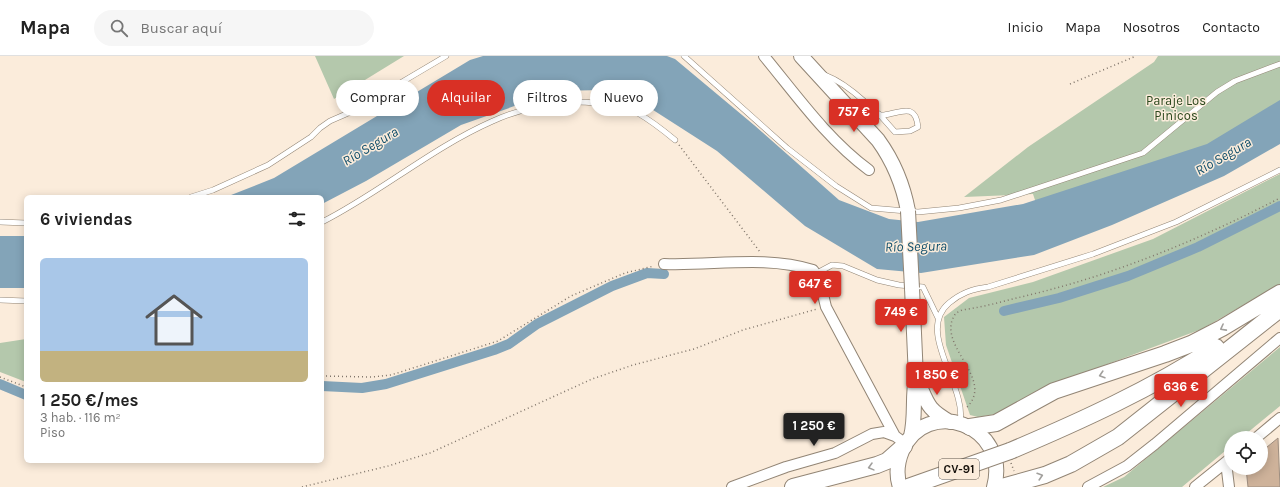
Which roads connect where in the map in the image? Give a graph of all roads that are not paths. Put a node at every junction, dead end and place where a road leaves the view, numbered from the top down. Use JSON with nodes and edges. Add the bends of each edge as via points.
{"nodes":[{"id":1,"x":446,"y":56,"type":"edge"},
{"id":2,"x":684,"y":56,"type":"edge"},
{"id":3,"x":764,"y":56,"type":"edge"},
{"id":4,"x":801,"y":56,"type":"edge"},
{"id":5,"x":1280,"y":64,"type":"edge"},
{"id":6,"x":815,"y":72,"type":"junction"},
{"id":7,"x":879,"y":114,"type":"junction"},
{"id":8,"x":675,"y":140,"type":"road end"},
{"id":9,"x":869,"y":170,"type":"dead end"},
{"id":10,"x":1280,"y":170,"type":"edge"},
{"id":11,"x":197,"y":195,"type":"edge"},
{"id":12,"x":324,"y":221,"type":"edge"},
{"id":13,"x":0,"y":222,"type":"edge"},
{"id":14,"x":24,"y":223,"type":"edge"},
{"id":15,"x":664,"y":264,"type":"road end"},
{"id":16,"x":817,"y":273,"type":"junction"},
{"id":17,"x":1280,"y":293,"type":"edge"},
{"id":18,"x":0,"y":300,"type":"edge"},
{"id":19,"x":24,"y":302,"type":"edge"},
{"id":20,"x":1280,"y":302,"type":"edge"},
{"id":21,"x":1280,"y":309,"type":"edge"},
{"id":22,"x":938,"y":318,"type":"junction"},
{"id":23,"x":1280,"y":338,"type":"edge"},
{"id":24,"x":916,"y":378,"type":"junction"},
{"id":25,"x":1280,"y":418,"type":"edge"},
{"id":26,"x":960,"y":421,"type":"junction"},
{"id":27,"x":1264,"y":431,"type":"edge"},
{"id":28,"x":904,"y":440,"type":"junction"},
{"id":29,"x":1224,"y":464,"type":"edge"},
{"id":30,"x":1229,"y":475,"type":"edge"},
{"id":31,"x":732,"y":487,"type":"edge"},
{"id":32,"x":793,"y":487,"type":"edge"},
{"id":33,"x":900,"y":487,"type":"edge"},
{"id":34,"x":908,"y":487,"type":"edge"},
{"id":35,"x":994,"y":487,"type":"edge"},
{"id":36,"x":1002,"y":487,"type":"edge"},
{"id":37,"x":1088,"y":487,"type":"edge"},
{"id":38,"x":1195,"y":487,"type":"edge"},
{"id":39,"x":1229,"y":487,"type":"edge"}],
"edges":[{"from":1,"to":11,"type":"lane","via":[[320,128],[311,138],[268,165]]},
{"from":2,"to":5,"type":"lane","via":[[787,148],[836,186],[871,208],[918,212],[1001,200],[1142,153],[1217,92],[1236,81]]},
{"from":3,"to":9,"type":"street","via":[[826,133]]},
{"from":4,"to":6,"type":"main road"},
{"from":6,"to":7,"type":"lane","via":[[830,77],[863,101],[874,113]]},
{"from":6,"to":24,"type":"main road","bridge":true,"via":[[878,140],[889,155],[903,187],[908,211]]},
{"from":7,"to":7,"type":"lane","via":[[895,132],[910,131],[918,127],[918,120],[911,112],[903,109],[886,116]]},
{"from":8,"to":12,"type":"lane","via":[[634,111],[576,100],[538,105],[502,116],[466,135]]},
{"from":10,"to":22,"type":"lane","via":[[1176,222],[1093,254],[988,287],[971,289],[958,295],[945,306]]},
{"from":13,"to":14,"type":"lane"},
{"from":15,"to":16,"type":"street","via":[[696,266],[767,262],[807,268]]},
{"from":16,"to":22,"type":"lane","via":[[832,265],[843,266],[877,280],[923,287]]},
{"from":16,"to":28,"type":"street","via":[[826,307]]},
{"from":17,"to":26,"type":"main road","one_way":true,"via":[[1191,344],[1054,392],[996,423]]},
{"from":18,"to":19,"type":"lane"},
{"from":20,"to":34,"type":"main road","number":"CV-91","bridge":true,"via":[[1216,347],[1158,382],[1107,408],[1010,451]]},
{"from":36,"to":21,"type":"main road","one_way":true,"via":[[1072,464],[1118,437]]},
{"from":22,"to":26,"type":"lane","via":[[941,349],[951,376]]},
{"from":23,"to":37,"type":"street","via":[[1144,453],[1127,466]]},
{"from":24,"to":26,"type":"main road","via":[[927,404],[940,416]]},
{"from":24,"to":28,"type":"main road","via":[[914,419]]},
{"from":25,"to":27,"type":"street"},
{"from":26,"to":28,"type":"main road","via":[[936,423]]},
{"from":26,"to":35,"type":"main road","via":[[980,434],[994,454]]},
{"from":28,"to":31,"type":"street","via":[[884,432],[872,434],[836,453],[786,466]]},
{"from":28,"to":32,"type":"main road","one_way":true,"via":[[887,460],[877,465]]},
{"from":28,"to":33,"type":"main road","via":[[897,469]]},
{"from":29,"to":38,"type":"street"},
{"from":30,"to":39,"type":"street"}]}
